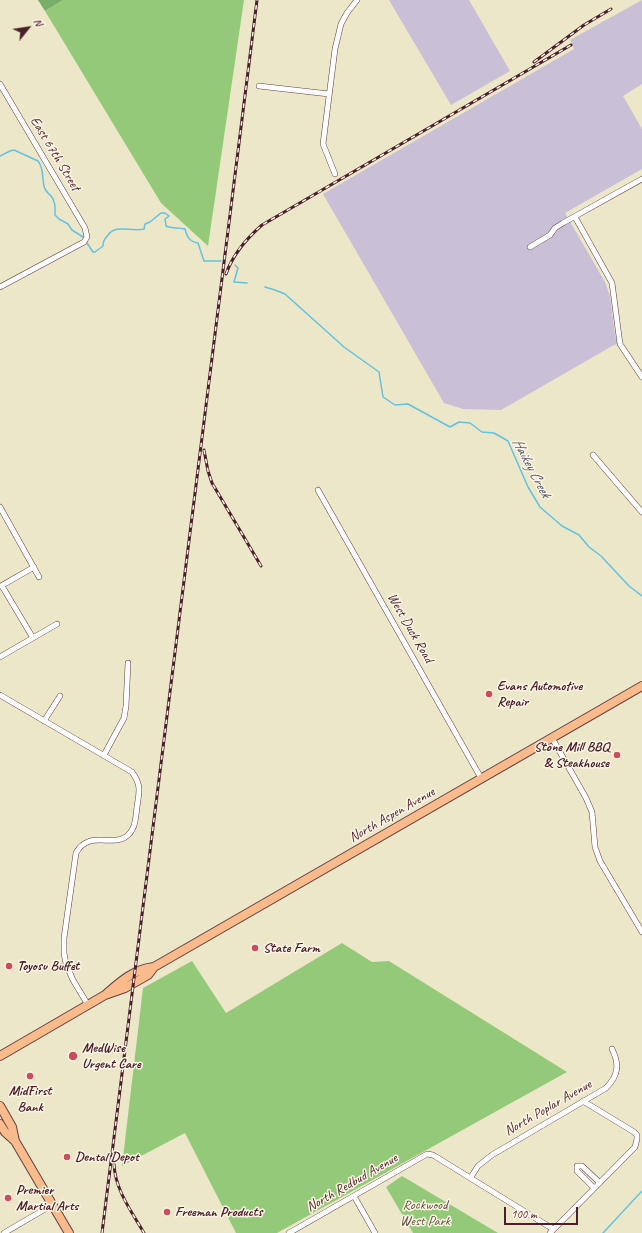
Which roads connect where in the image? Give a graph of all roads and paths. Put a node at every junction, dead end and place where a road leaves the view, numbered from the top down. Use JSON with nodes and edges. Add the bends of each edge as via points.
{"nodes":[{"id":1,"x":357,"y":0,"type":"edge"},
{"id":2,"x":0,"y":84,"type":"edge"},
{"id":3,"x":259,"y":86,"type":"dead end"},
{"id":4,"x":329,"y":94,"type":"junction"},
{"id":5,"x":335,"y":174,"type":"dead end"},
{"id":6,"x":642,"y":179,"type":"edge"},
{"id":7,"x":575,"y":217,"type":"junction"},
{"id":8,"x":530,"y":247,"type":"dead end"},
{"id":9,"x":0,"y":287,"type":"edge"},
{"id":10,"x":642,"y":377,"type":"edge"},
{"id":11,"x":593,"y":455,"type":"dead end"},
{"id":12,"x":318,"y":490,"type":"dead end"},
{"id":13,"x":0,"y":507,"type":"edge"},
{"id":14,"x":642,"y":512,"type":"edge"},
{"id":15,"x":34,"y":567,"type":"junction"},
{"id":16,"x":39,"y":577,"type":"dead end"},
{"id":17,"x":1,"y":586,"type":"edge"},
{"id":18,"x":58,"y":624,"type":"dead end"},
{"id":19,"x":33,"y":638,"type":"junction"},
{"id":20,"x":0,"y":658,"type":"edge"},
{"id":21,"x":128,"y":663,"type":"dead end"},
{"id":22,"x":642,"y":686,"type":"edge"},
{"id":23,"x":0,"y":695,"type":"edge"},
{"id":24,"x":60,"y":696,"type":"dead end"},
{"id":25,"x":44,"y":721,"type":"junction"},
{"id":26,"x":552,"y":738,"type":"junction"},
{"id":27,"x":104,"y":755,"type":"junction"},
{"id":28,"x":482,"y":778,"type":"junction"},
{"id":29,"x":639,"y":922,"type":"edge"},
{"id":30,"x":642,"y":932,"type":"edge"},
{"id":31,"x":88,"y":1005,"type":"junction"},
{"id":32,"x":612,"y":1049,"type":"dead end"},
{"id":33,"x":0,"y":1056,"type":"edge"},
{"id":34,"x":583,"y":1101,"type":"junction"},
{"id":35,"x":0,"y":1106,"type":"edge"},
{"id":36,"x":0,"y":1124,"type":"edge"},
{"id":37,"x":15,"y":1141,"type":"junction"},
{"id":38,"x":471,"y":1177,"type":"junction"},
{"id":39,"x":599,"y":1182,"type":"junction"},
{"id":40,"x":594,"y":1188,"type":"junction"},
{"id":41,"x":354,"y":1196,"type":"junction"},
{"id":42,"x":52,"y":1205,"type":"junction"},
{"id":43,"x":298,"y":1231,"type":"edge"},
{"id":44,"x":551,"y":1231,"type":"edge"},
{"id":45,"x":4,"y":1233,"type":"edge"},
{"id":46,"x":68,"y":1233,"type":"edge"},
{"id":47,"x":289,"y":1233,"type":"edge"},
{"id":48,"x":375,"y":1233,"type":"edge"}],
"edges":[{"from":1,"to":4,"type":"street","via":[[341,24],[337,37]]},
{"from":2,"to":9,"type":"street","name":"East 67th Street","via":[[85,228],[87,238],[84,242]]},
{"from":3,"to":4,"type":"street"},
{"from":4,"to":5,"type":"street","via":[[324,144]]},
{"from":6,"to":7,"type":"street"},
{"from":7,"to":8,"type":"street"},
{"from":7,"to":10,"type":"street","via":[[612,283],[620,344]]},
{"from":11,"to":14,"type":"street"},
{"from":12,"to":28,"type":"street","name":"West Duck Road"},
{"from":13,"to":15,"type":"street"},
{"from":15,"to":16,"type":"street"},
{"from":15,"to":17,"type":"street"},
{"from":17,"to":19,"type":"street"},
{"from":18,"to":19,"type":"street"},
{"from":19,"to":20,"type":"street"},
{"from":21,"to":27,"type":"street","via":[[124,718]]},
{"from":22,"to":26,"type":"main road","name":"North Aspen Avenue"},
{"from":23,"to":25,"type":"street"},
{"from":24,"to":25,"type":"street"},
{"from":25,"to":27,"type":"street"},
{"from":26,"to":28,"type":"main road","name":"North Aspen Avenue"},
{"from":26,"to":29,"type":"street","via":[[592,812],[595,847],[600,861]]},
{"from":27,"to":31,"type":"street","via":[[132,772],[140,788],[133,827],[129,833],[116,841],[90,840],[79,846],[76,853],[64,953],[73,980]]},
{"from":28,"to":31,"type":"main road","name":"North Aspen Avenue","via":[[154,966],[148,975]]},
{"from":29,"to":30,"type":"street"},
{"from":31,"to":33,"type":"main road","name":"North Aspen Avenue"},
{"from":32,"to":34,"type":"street","name":"North Poplar Avenue","via":[[617,1064],[612,1082]]},
{"from":34,"to":38,"type":"street","name":"North Poplar Avenue","via":[[486,1159]]},
{"from":34,"to":39,"type":"street","via":[[634,1132],[637,1139],[635,1146]]},
{"from":35,"to":37,"type":"main road","via":[[12,1127]]},
{"from":36,"to":37,"type":"main road"},
{"from":37,"to":42,"type":"main road"},
{"from":38,"to":41,"type":"street","name":"North Redbud Avenue","via":[[427,1154]]},
{"from":38,"to":44,"type":"street"},
{"from":39,"to":40,"type":"street"},
{"from":39,"to":40,"type":"street","via":[[582,1166],[577,1166],[577,1171]]},
{"from":40,"to":44,"type":"street"},
{"from":41,"to":43,"type":"street","name":"North Redbud Avenue"},
{"from":41,"to":48,"type":"street"},
{"from":42,"to":45,"type":"street"},
{"from":42,"to":46,"type":"main road"},
{"from":43,"to":47,"type":"street","name":"North Redbud Avenue"}]}
